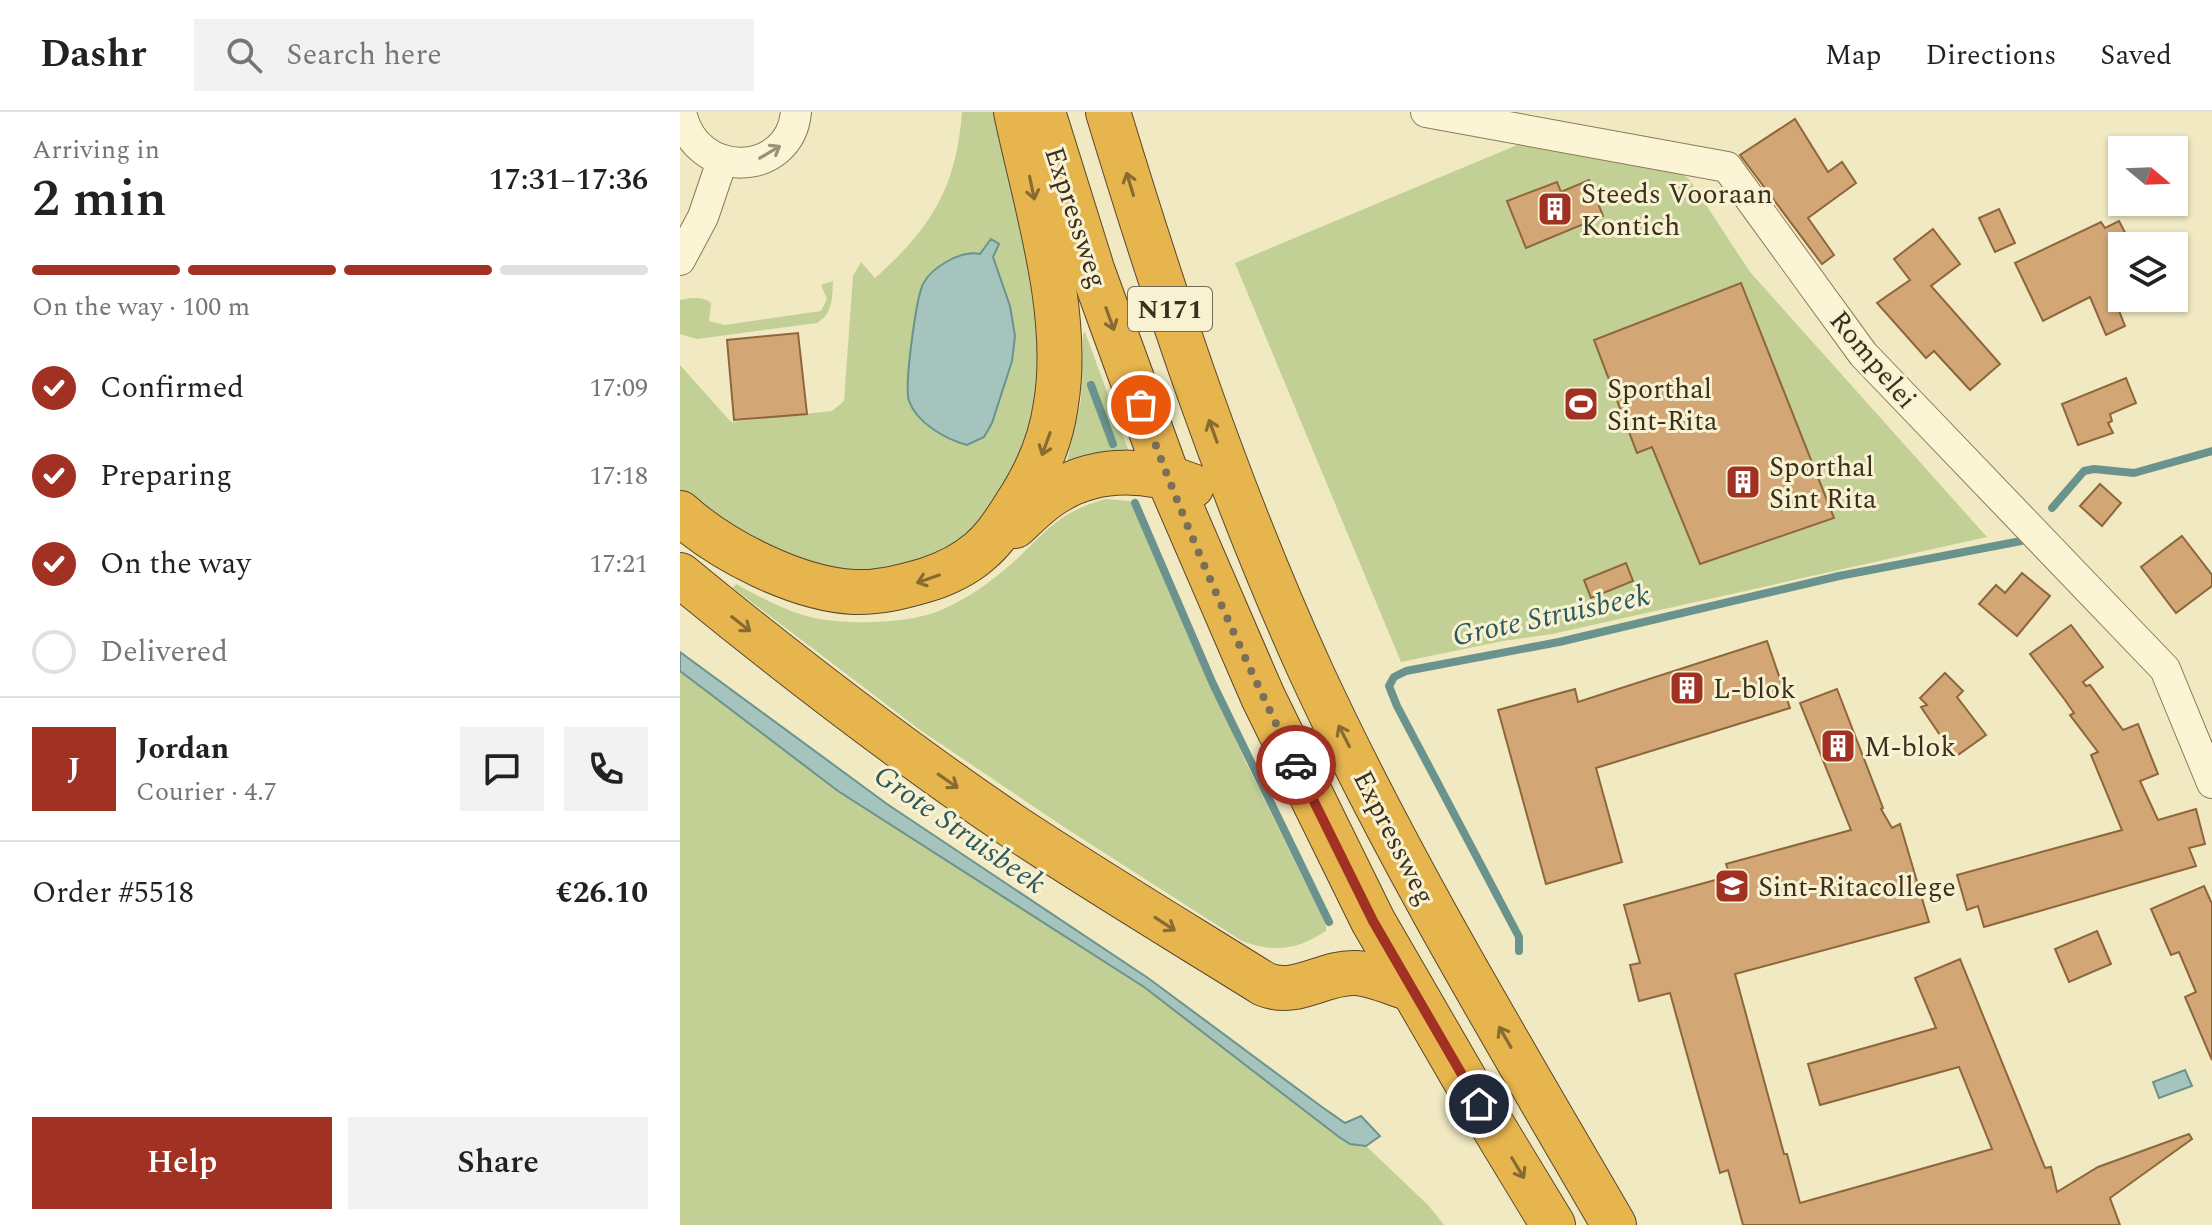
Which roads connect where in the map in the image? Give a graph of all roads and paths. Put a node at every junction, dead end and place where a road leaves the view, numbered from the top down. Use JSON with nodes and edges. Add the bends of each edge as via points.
{"nodes":[{"id":1,"x":681,"y":112,"type":"edge"},
{"id":2,"x":796,"y":112,"type":"edge"},
{"id":3,"x":1016,"y":112,"type":"edge"},
{"id":4,"x":1043,"y":112,"type":"edge"},
{"id":5,"x":1108,"y":112,"type":"edge"},
{"id":6,"x":1426,"y":112,"type":"edge"},
{"id":7,"x":722,"y":161,"type":"junction"},
{"id":8,"x":680,"y":260,"type":"edge"},
{"id":9,"x":1167,"y":475,"type":"junction"},
{"id":10,"x":1239,"y":504,"type":"junction"},
{"id":11,"x":680,"y":513,"type":"edge"},
{"id":12,"x":994,"y":538,"type":"junction"},
{"id":13,"x":680,"y":575,"type":"edge"},
{"id":14,"x":2212,"y":783,"type":"edge"},
{"id":15,"x":1416,"y":881,"type":"junction"},
{"id":16,"x":1373,"y":921,"type":"junction"},
{"id":17,"x":1236,"y":968,"type":"junction"},
{"id":18,"x":1411,"y":989,"type":"junction"},
{"id":19,"x":1553,"y":1225,"type":"edge"},
{"id":20,"x":1614,"y":1225,"type":"edge"}],
"edges":[{"from":1,"to":7,"type":"street","via":[[695,144]]},
{"from":7,"to":2,"type":"street","one_way":true,"via":[[745,163],[769,155],[785,142]]},
{"from":3,"to":12,"type":"highway","one_way":true,"via":[[1056,301],[1059,371],[1042,455]]},
{"from":4,"to":9,"type":"highway","name":"Expressweg","number":"N171","one_way":true,"via":[[1093,272]]},
{"from":10,"to":5,"type":"highway","name":"Expressweg","number":"N171","one_way":true,"via":[[1156,272]]},
{"from":6,"to":14,"type":"street","name":"Rompelei","via":[[1727,167],[1863,354],[2165,669]]},
{"from":7,"to":8,"type":"street","via":[[703,217]]},
{"from":9,"to":10,"type":"highway"},
{"from":9,"to":12,"type":"highway","via":[[1088,477],[1060,489]]},
{"from":9,"to":16,"type":"highway","name":"Expressweg","number":"N171","via":[[1263,697]]},
{"from":15,"to":10,"type":"highway","name":"Expressweg","number":"N171","one_way":true,"via":[[1313,674]]},
{"from":12,"to":11,"type":"highway","one_way":true,"via":[[978,554],[938,576],[893,589],[852,592],[747,558]]},
{"from":13,"to":17,"type":"highway","one_way":true,"via":[[938,774]]},
{"from":15,"to":16,"type":"highway"},
{"from":20,"to":15,"type":"highway","name":"Expressweg","number":"N171","one_way":true},
{"from":16,"to":17,"type":"highway","via":[[1310,963],[1265,972]]},
{"from":16,"to":18,"type":"highway","name":"Expressweg","number":"N171"},
{"from":17,"to":18,"type":"highway","via":[[1278,989],[1355,973]]},
{"from":18,"to":19,"type":"highway","name":"Expressweg","number":"N171","one_way":true}]}
